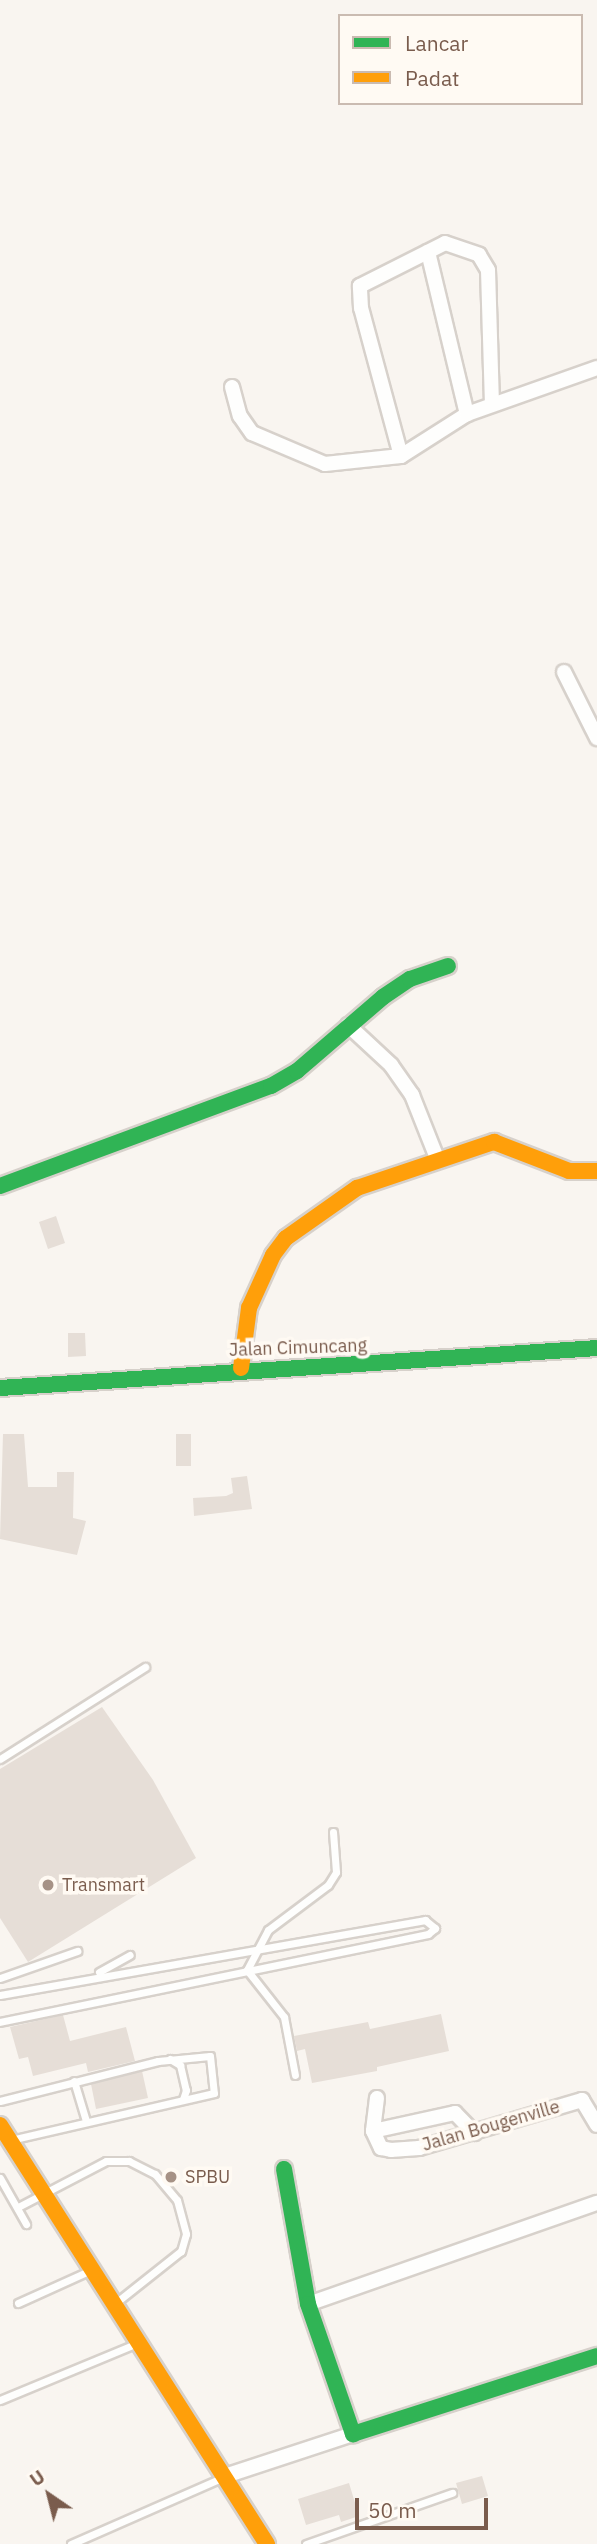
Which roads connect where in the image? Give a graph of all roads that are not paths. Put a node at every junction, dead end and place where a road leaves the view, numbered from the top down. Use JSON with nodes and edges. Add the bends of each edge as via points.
{"nodes":[{"id":1,"x":428,"y":252,"type":"junction"},
{"id":2,"x":597,"y":368,"type":"edge"},
{"id":3,"x":232,"y":387,"type":"dead end"},
{"id":4,"x":492,"y":404,"type":"junction"},
{"id":5,"x":467,"y":414,"type":"junction"},
{"id":6,"x":401,"y":456,"type":"junction"},
{"id":7,"x":564,"y":672,"type":"dead end"},
{"id":8,"x":597,"y":738,"type":"edge"},
{"id":9,"x":447,"y":966,"type":"dead end"},
{"id":10,"x":348,"y":1025,"type":"junction"},
{"id":11,"x":437,"y":1158,"type":"junction"},
{"id":12,"x":597,"y":1171,"type":"edge"},
{"id":13,"x":0,"y":1186,"type":"edge"},
{"id":14,"x":597,"y":1348,"type":"edge"},
{"id":15,"x":241,"y":1368,"type":"junction"},
{"id":16,"x":0,"y":1388,"type":"edge"},
{"id":17,"x":145,"y":1667,"type":"dead end"},
{"id":18,"x":0,"y":1759,"type":"edge"},
{"id":19,"x":334,"y":1832,"type":"dead end"},
{"id":20,"x":254,"y":1950,"type":"junction"},
{"id":21,"x":77,"y":1951,"type":"dead end"},
{"id":22,"x":130,"y":1955,"type":"dead end"},
{"id":23,"x":247,"y":1970,"type":"junction"},
{"id":24,"x":93,"y":1976,"type":"junction"},
{"id":25,"x":0,"y":1978,"type":"edge"},
{"id":26,"x":0,"y":1995,"type":"edge"},
{"id":27,"x":0,"y":2022,"type":"edge"},
{"id":28,"x":170,"y":2059,"type":"junction"},
{"id":29,"x":295,"y":2075,"type":"dead end"},
{"id":30,"x":74,"y":2081,"type":"junction"},
{"id":31,"x":377,"y":2098,"type":"dead end"},
{"id":32,"x":183,"y":2099,"type":"junction"},
{"id":33,"x":0,"y":2101,"type":"edge"},
{"id":34,"x":86,"y":2121,"type":"junction"},
{"id":35,"x":0,"y":2125,"type":"edge"},
{"id":36,"x":597,"y":2125,"type":"edge"},
{"id":37,"x":373,"y":2131,"type":"junction"},
{"id":38,"x":474,"y":2133,"type":"junction"},
{"id":39,"x":10,"y":2140,"type":"junction"},
{"id":40,"x":284,"y":2168,"type":"dead end"},
{"id":41,"x":0,"y":2179,"type":"edge"},
{"id":42,"x":44,"y":2193,"type":"junction"},
{"id":43,"x":597,"y":2203,"type":"edge"},
{"id":44,"x":18,"y":2207,"type":"junction"},
{"id":45,"x":26,"y":2224,"type":"dead end"},
{"id":46,"x":93,"y":2270,"type":"junction"},
{"id":47,"x":18,"y":2303,"type":"dead end"},
{"id":48,"x":115,"y":2304,"type":"junction"},
{"id":49,"x":308,"y":2304,"type":"junction"},
{"id":50,"x":139,"y":2342,"type":"junction"},
{"id":51,"x":597,"y":2356,"type":"edge"},
{"id":52,"x":0,"y":2400,"type":"edge"},
{"id":53,"x":353,"y":2434,"type":"junction"},
{"id":54,"x":225,"y":2476,"type":"junction"},
{"id":55,"x":452,"y":2493,"type":"dead end"},
{"id":56,"x":71,"y":2544,"type":"edge"},
{"id":57,"x":267,"y":2544,"type":"edge"},
{"id":58,"x":306,"y":2544,"type":"edge"}],
"edges":[{"from":1,"to":4,"type":"street","via":[[445,243],[462,246],[479,255],[488,270]]},
{"from":1,"to":5,"type":"street"},
{"from":1,"to":6,"type":"street","via":[[360,286],[357,293]]},
{"from":2,"to":4,"type":"street"},
{"from":3,"to":6,"type":"street","via":[[240,416],[252,433],[316,463]]},
{"from":4,"to":5,"type":"street"},
{"from":5,"to":6,"type":"street"},
{"from":7,"to":8,"type":"street"},
{"from":9,"to":10,"type":"street","via":[[410,979]]},
{"from":10,"to":11,"type":"street","via":[[391,1065],[412,1095]]},
{"from":10,"to":13,"type":"street","via":[[297,1071],[271,1086]]},
{"from":11,"to":12,"type":"street","via":[[503,1143],[569,1171]]},
{"from":11,"to":15,"type":"street","via":[[357,1188],[286,1238],[254,1293]]},
{"from":14,"to":15,"type":"street","name":"Jalan Cimuncang","via":[[352,1367]]},
{"from":15,"to":16,"type":"street","name":"Jalan Cimuncang"},
{"from":17,"to":18,"type":"lane"},
{"from":19,"to":20,"type":"lane","via":[[336,1872],[328,1885],[268,1930]]},
{"from":20,"to":23,"type":"lane"},
{"from":20,"to":23,"type":"lane","via":[[425,1920],[435,1928],[428,1934]]},
{"from":20,"to":24,"type":"lane"},
{"from":21,"to":25,"type":"lane"},
{"from":22,"to":24,"type":"lane"},
{"from":23,"to":27,"type":"lane"},
{"from":23,"to":29,"type":"lane","via":[[284,2017]]},
{"from":24,"to":26,"type":"lane"},
{"from":28,"to":30,"type":"lane"},
{"from":28,"to":32,"type":"lane","via":[[180,2065],[186,2090]]},
{"from":28,"to":32,"type":"lane","via":[[210,2056],[217,2090]]},
{"from":30,"to":33,"type":"lane"},
{"from":30,"to":34,"type":"lane"},
{"from":31,"to":37,"type":"street"},
{"from":32,"to":34,"type":"lane"},
{"from":34,"to":39,"type":"lane"},
{"from":35,"to":39,"type":"street"},
{"from":36,"to":38,"type":"street","name":"Jalan Bougenville","via":[[582,2100]]},
{"from":37,"to":38,"type":"street","via":[[455,2113]]},
{"from":37,"to":38,"type":"street","name":"Jalan Bougenville","via":[[381,2148],[391,2150],[419,2148]]},
{"from":39,"to":42,"type":"street"},
{"from":40,"to":49,"type":"street"},
{"from":41,"to":44,"type":"lane"},
{"from":42,"to":44,"type":"lane"},
{"from":42,"to":46,"type":"street"},
{"from":42,"to":48,"type":"lane","via":[[106,2161],[129,2161],[155,2174],[177,2200],[186,2234],[180,2251]]},
{"from":43,"to":49,"type":"street"},
{"from":44,"to":45,"type":"lane"},
{"from":46,"to":47,"type":"lane"},
{"from":46,"to":48,"type":"street"},
{"from":48,"to":50,"type":"street"},
{"from":49,"to":53,"type":"street"},
{"from":50,"to":52,"type":"lane"},
{"from":50,"to":54,"type":"street"},
{"from":51,"to":53,"type":"street"},
{"from":53,"to":54,"type":"street"},
{"from":54,"to":56,"type":"lane"},
{"from":54,"to":57,"type":"street"},
{"from":55,"to":58,"type":"lane"}]}
